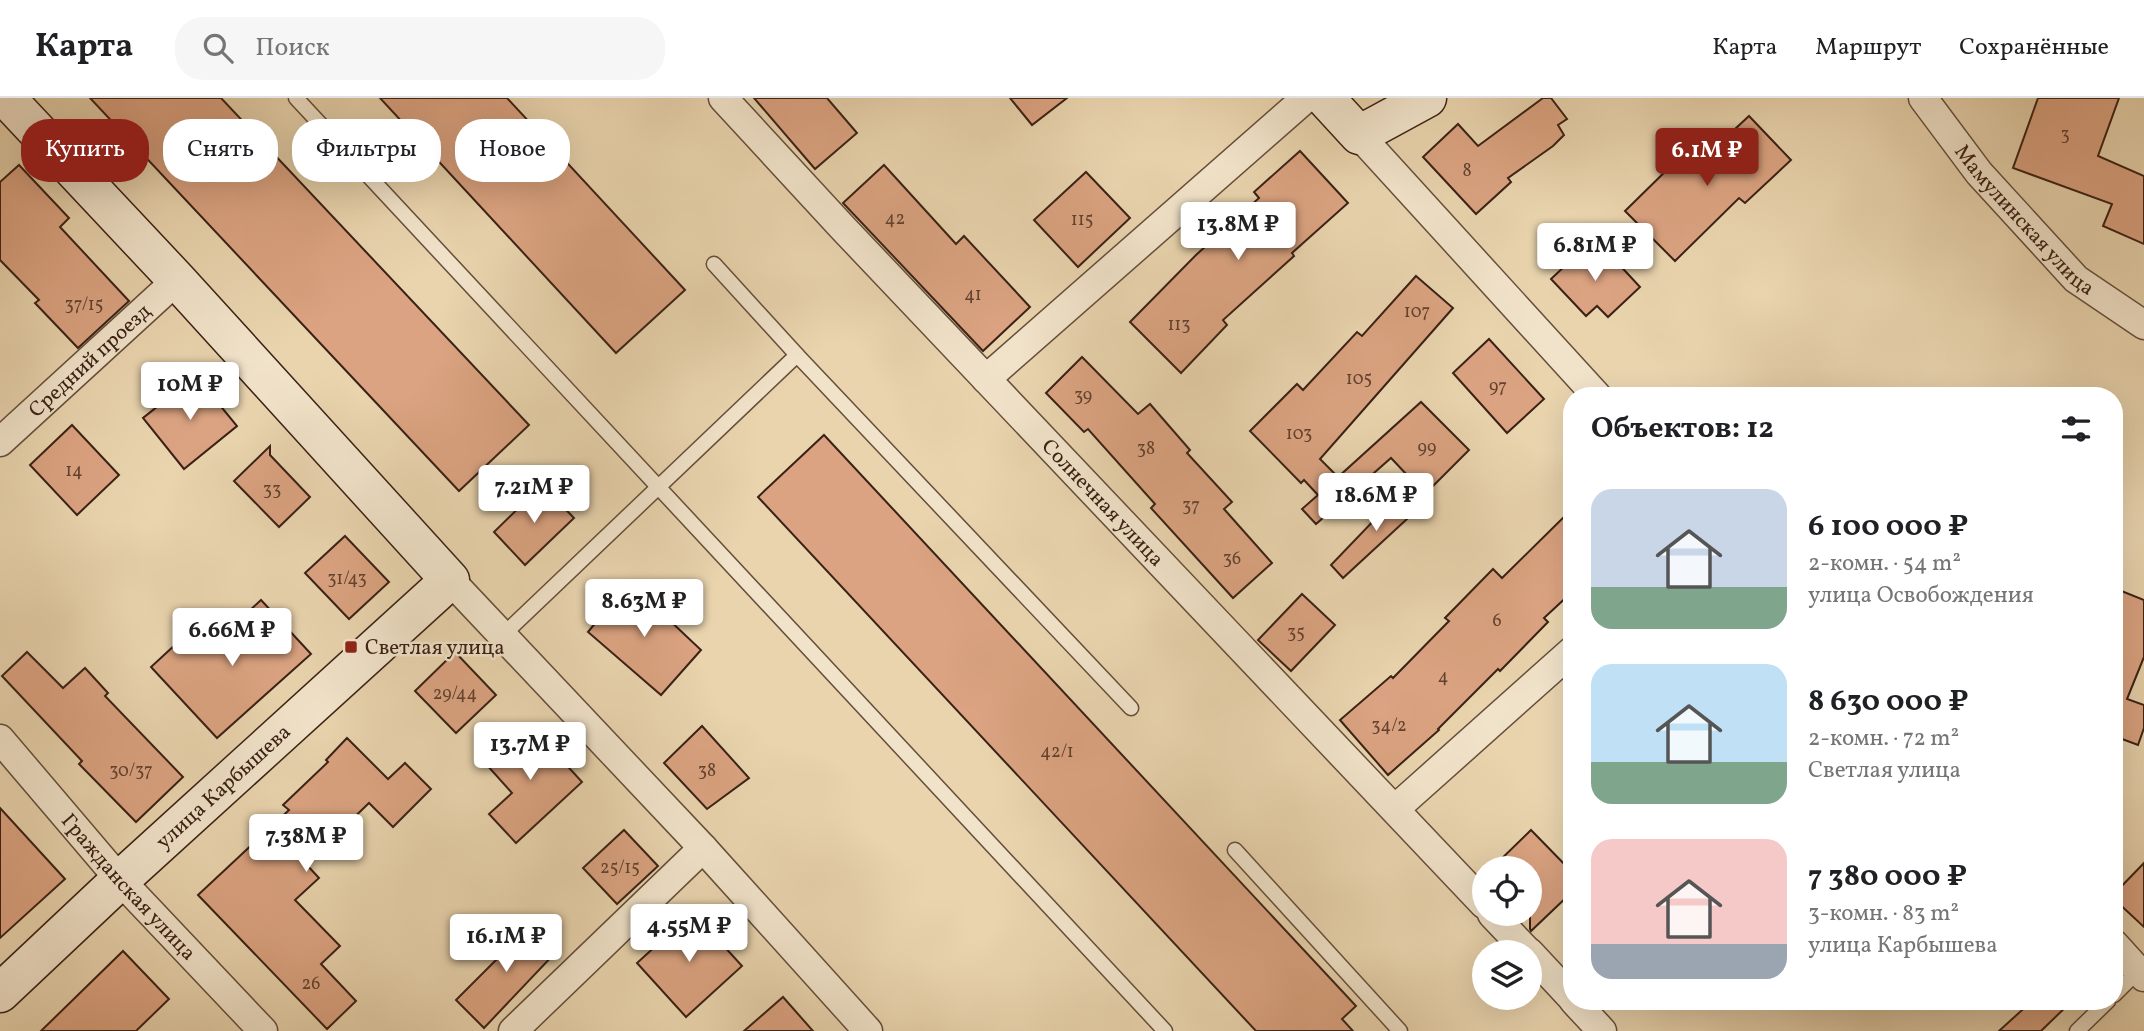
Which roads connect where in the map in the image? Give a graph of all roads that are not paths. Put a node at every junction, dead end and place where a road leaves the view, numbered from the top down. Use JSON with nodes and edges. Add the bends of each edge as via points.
{"nodes":[{"id":1,"x":6,"y":98,"type":"edge"},
{"id":2,"x":296,"y":98,"type":"edge"},
{"id":3,"x":723,"y":98,"type":"edge"},
{"id":4,"x":1306,"y":98,"type":"edge"},
{"id":5,"x":1325,"y":98,"type":"edge"},
{"id":6,"x":1427,"y":98,"type":"edge"},
{"id":7,"x":1930,"y":102,"type":"edge"},
{"id":8,"x":1359,"y":135,"type":"junction"},
{"id":9,"x":714,"y":264,"type":"dead end"},
{"id":10,"x":177,"y":279,"type":"junction"},
{"id":11,"x":2144,"y":325,"type":"edge"},
{"id":12,"x":797,"y":355,"type":"junction"},
{"id":13,"x":986,"y":379,"type":"junction"},
{"id":14,"x":1589,"y":387,"type":"edge"},
{"id":15,"x":0,"y":442,"type":"edge"},
{"id":16,"x":658,"y":488,"type":"junction"},
{"id":17,"x":450,"y":580,"type":"junction"},
{"id":18,"x":503,"y":635,"type":"junction"},
{"id":19,"x":1563,"y":659,"type":"edge"},
{"id":20,"x":1131,"y":708,"type":"dead end"},
{"id":21,"x":0,"y":739,"type":"edge"},
{"id":22,"x":1395,"y":809,"type":"junction"},
{"id":23,"x":704,"y":848,"type":"junction"},
{"id":24,"x":1235,"y":850,"type":"dead end"},
{"id":25,"x":120,"y":880,"type":"junction"},
{"id":26,"x":1472,"y":891,"type":"edge"},
{"id":27,"x":1503,"y":926,"type":"edge"},
{"id":28,"x":1517,"y":940,"type":"edge"},
{"id":29,"x":2123,"y":954,"type":"edge"},
{"id":30,"x":1542,"y":967,"type":"edge"},
{"id":31,"x":2141,"y":974,"type":"edge"},
{"id":32,"x":2123,"y":988,"type":"edge"},
{"id":33,"x":1563,"y":989,"type":"edge"},
{"id":34,"x":0,"y":993,"type":"edge"},
{"id":35,"x":1582,"y":1010,"type":"edge"},
{"id":36,"x":2099,"y":1010,"type":"edge"},
{"id":37,"x":263,"y":1031,"type":"edge"},
{"id":38,"x":513,"y":1031,"type":"edge"},
{"id":39,"x":868,"y":1031,"type":"edge"},
{"id":40,"x":1165,"y":1031,"type":"edge"},
{"id":41,"x":1399,"y":1031,"type":"edge"},
{"id":42,"x":1602,"y":1031,"type":"edge"},
{"id":43,"x":2077,"y":1031,"type":"edge"}],
"edges":[{"from":1,"to":10,"type":"street"},
{"from":2,"to":16,"type":"lane"},
{"from":3,"to":13,"type":"street","name":"Солнечная улица"},
{"from":4,"to":13,"type":"street"},
{"from":5,"to":8,"type":"street"},
{"from":6,"to":8,"type":"street"},
{"from":7,"to":11,"type":"street","name":"Мамулинская улица","via":[[1979,173],[2076,279]]},
{"from":8,"to":14,"type":"street"},
{"from":9,"to":12,"type":"lane"},
{"from":10,"to":15,"type":"street","name":"Средний проезд"},
{"from":10,"to":17,"type":"street"},
{"from":12,"to":16,"type":"lane"},
{"from":12,"to":20,"type":"lane"},
{"from":13,"to":22,"type":"street","name":"Солнечная улица"},
{"from":16,"to":18,"type":"lane"},
{"from":16,"to":40,"type":"lane"},
{"from":17,"to":18,"type":"street"},
{"from":17,"to":25,"type":"street","name":"улица Карбышева"},
{"from":18,"to":23,"type":"street"},
{"from":19,"to":22,"type":"street"},
{"from":21,"to":25,"type":"street","name":"Гражданская улица"},
{"from":22,"to":26,"type":"street","name":"Солнечная улица"},
{"from":23,"to":38,"type":"street"},
{"from":23,"to":39,"type":"street"},
{"from":24,"to":41,"type":"lane"},
{"from":25,"to":34,"type":"street","name":"улица Карбышева"},
{"from":25,"to":37,"type":"street","name":"Гражданская улица"},
{"from":27,"to":28,"type":"street"},
{"from":29,"to":31,"type":"street"},
{"from":30,"to":33,"type":"street"},
{"from":31,"to":32,"type":"lane"},
{"from":35,"to":42,"type":"street"},
{"from":36,"to":43,"type":"lane"}]}
